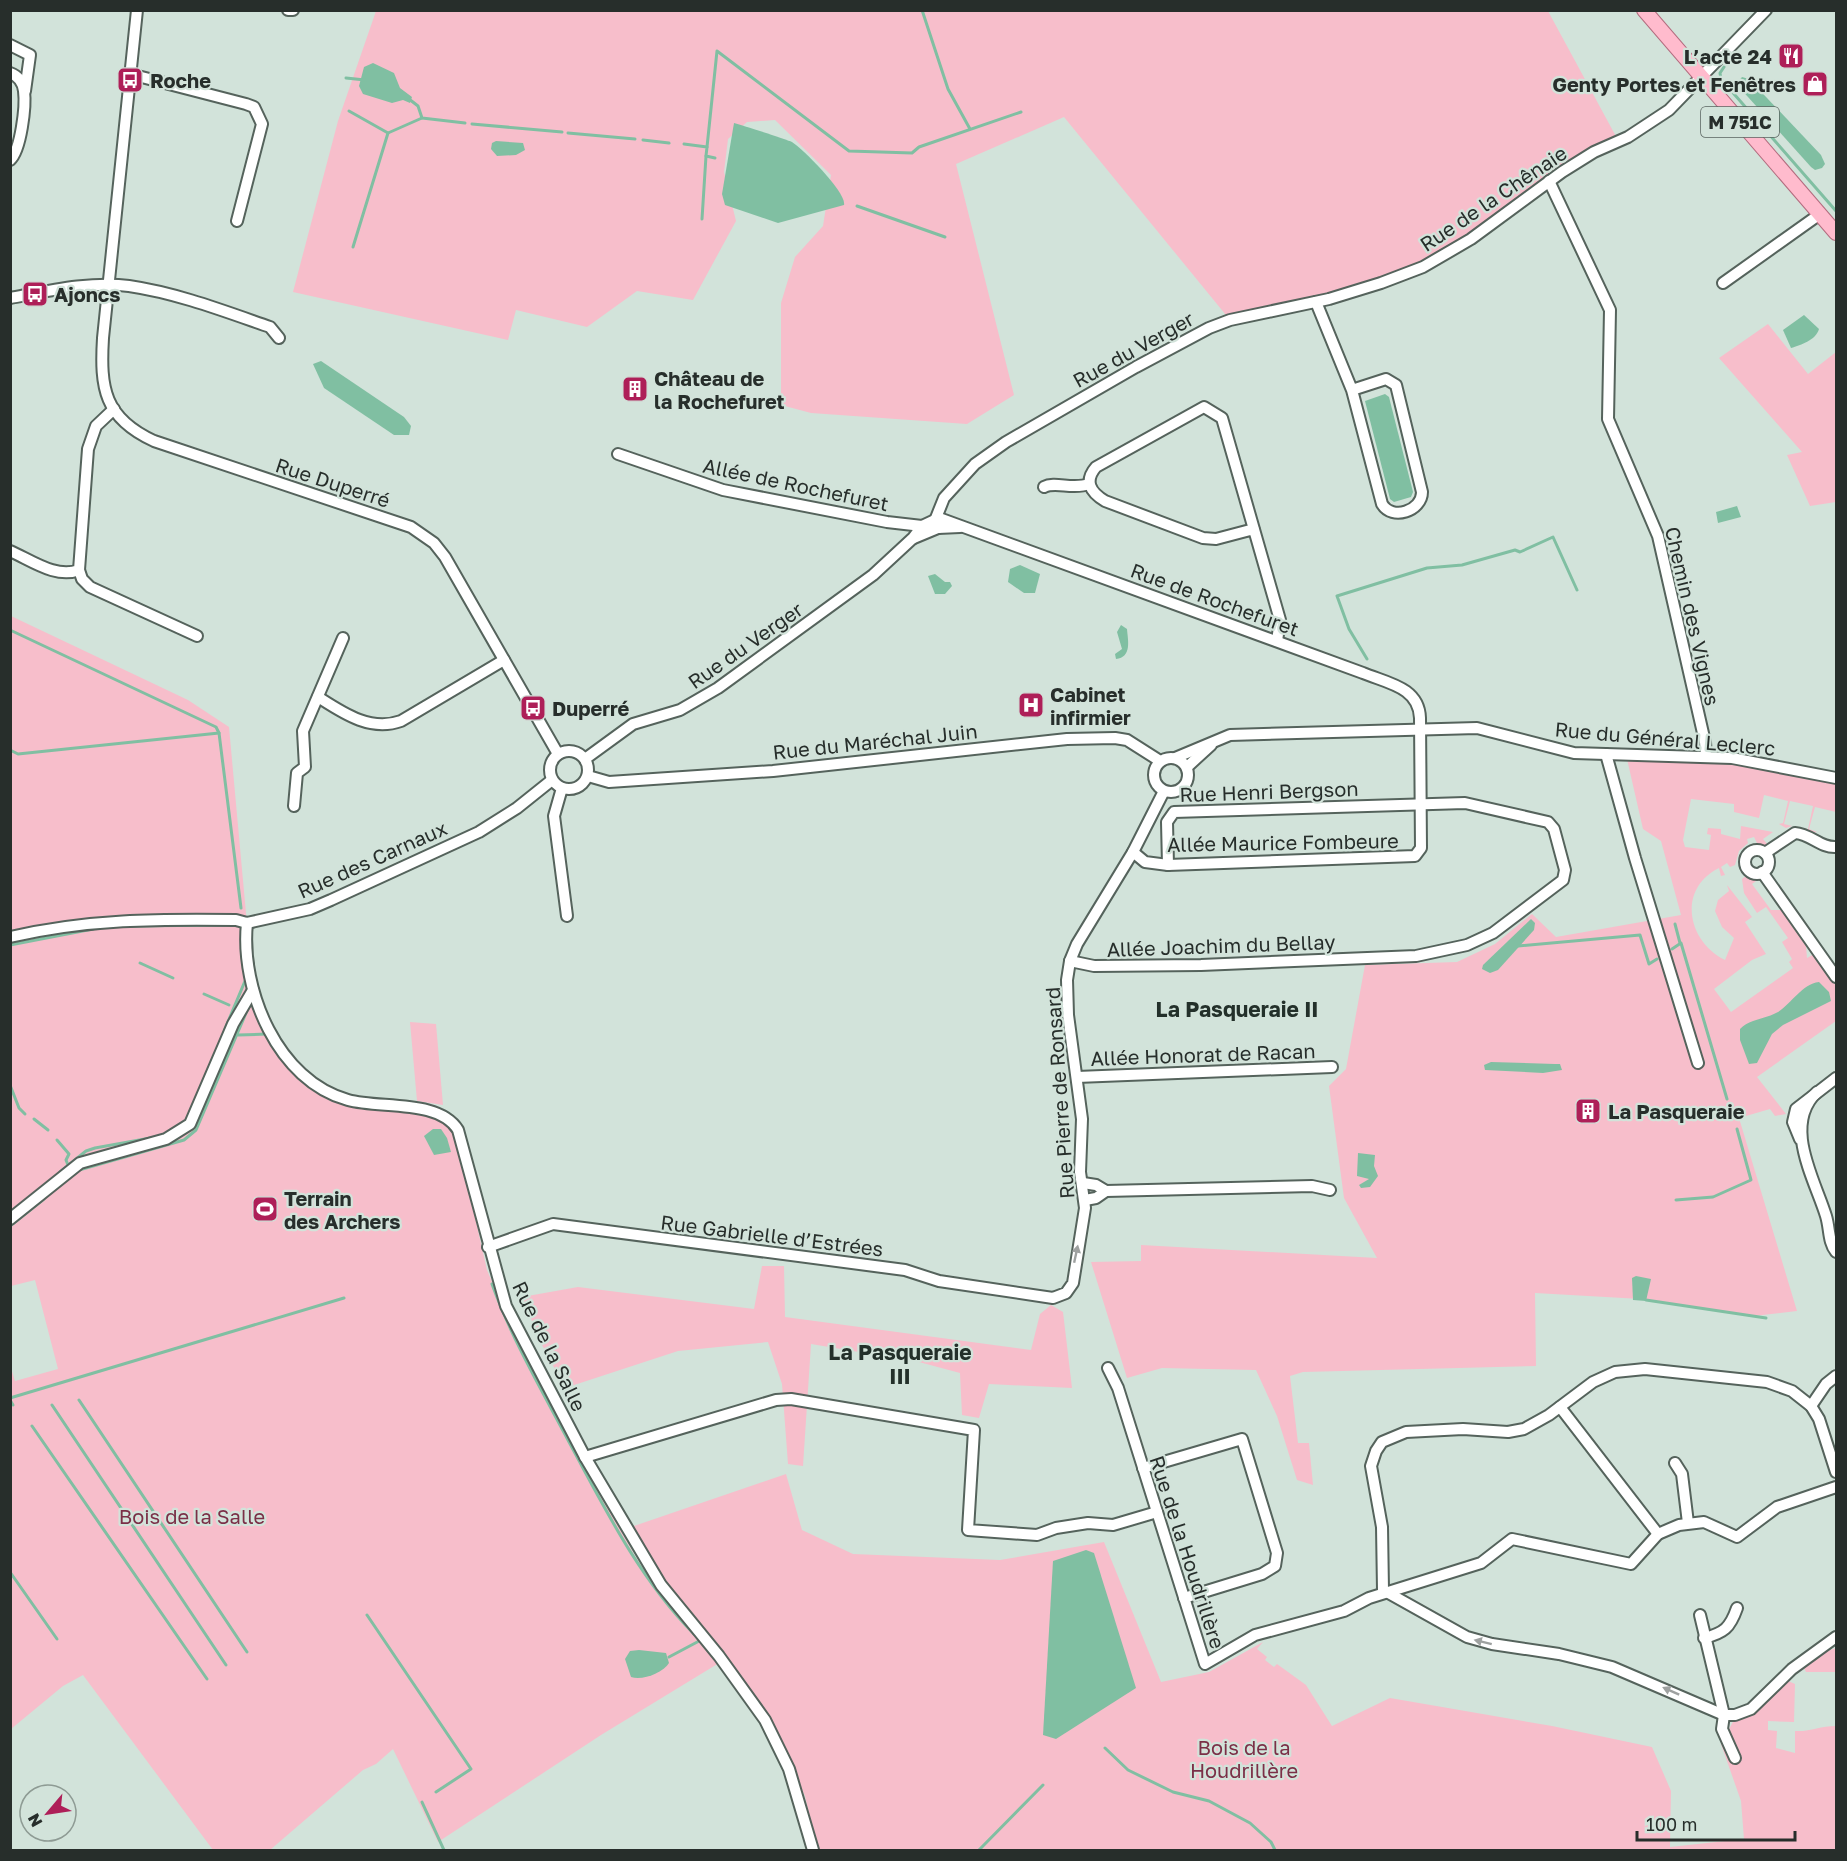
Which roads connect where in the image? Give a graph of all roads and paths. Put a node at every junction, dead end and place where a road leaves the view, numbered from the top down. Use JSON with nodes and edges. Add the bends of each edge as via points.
{"nodes":[{"id":1,"x":137,"y":10,"type":"edge"},
{"id":2,"x":288,"y":10,"type":"edge"},
{"id":3,"x":293,"y":10,"type":"edge"},
{"id":4,"x":1644,"y":10,"type":"edge"},
{"id":5,"x":1766,"y":10,"type":"edge"},
{"id":6,"x":10,"y":45,"type":"edge"},
{"id":7,"x":10,"y":73,"type":"edge"},
{"id":8,"x":130,"y":74,"type":"junction"},
{"id":9,"x":1701,"y":76,"type":"junction"},
{"id":10,"x":24,"y":92,"type":"junction"},
{"id":11,"x":10,"y":160,"type":"edge"},
{"id":12,"x":1549,"y":181,"type":"junction"},
{"id":13,"x":1820,"y":214,"type":"junction"},
{"id":14,"x":237,"y":220,"type":"dead end"},
{"id":15,"x":1836,"y":233,"type":"edge"},
{"id":16,"x":1723,"y":284,"type":"dead end"},
{"id":17,"x":108,"y":286,"type":"junction"},
{"id":18,"x":10,"y":298,"type":"edge"},
{"id":19,"x":1316,"y":302,"type":"junction"},
{"id":20,"x":1247,"y":316,"type":"joint"},
{"id":21,"x":279,"y":338,"type":"dead end"},
{"id":22,"x":1352,"y":390,"type":"junction"},
{"id":23,"x":114,"y":409,"type":"junction"},
{"id":24,"x":618,"y":454,"type":"dead end"},
{"id":25,"x":1089,"y":484,"type":"junction"},
{"id":26,"x":1044,"y":488,"type":"dead end"},
{"id":27,"x":937,"y":523,"type":"junction"},
{"id":28,"x":899,"y":524,"type":"junction"},
{"id":29,"x":922,"y":526,"type":"junction"},
{"id":30,"x":1254,"y":529,"type":"junction"},
{"id":31,"x":913,"y":538,"type":"junction"},
{"id":32,"x":10,"y":551,"type":"edge"},
{"id":33,"x":79,"y":570,"type":"junction"},
{"id":34,"x":198,"y":636,"type":"dead end"},
{"id":35,"x":343,"y":638,"type":"dead end"},
{"id":36,"x":1277,"y":641,"type":"junction"},
{"id":37,"x":504,"y":660,"type":"junction"},
{"id":38,"x":318,"y":697,"type":"junction"},
{"id":39,"x":1419,"y":729,"type":"junction"},
{"id":40,"x":1221,"y":737,"type":"junction"},
{"id":41,"x":558,"y":754,"type":"junction"},
{"id":42,"x":1606,"y":754,"type":"junction"},
{"id":43,"x":1706,"y":756,"type":"junction"},
{"id":44,"x":1175,"y":758,"type":"junction"},
{"id":45,"x":585,"y":759,"type":"junction"},
{"id":46,"x":1160,"y":761,"type":"junction"},
{"id":47,"x":1187,"y":767,"type":"junction"},
{"id":48,"x":588,"y":776,"type":"junction"},
{"id":49,"x":1836,"y":778,"type":"edge"},
{"id":50,"x":552,"y":780,"type":"junction"},
{"id":51,"x":562,"y":788,"type":"junction"},
{"id":52,"x":1164,"y":791,"type":"junction"},
{"id":53,"x":1421,"y":804,"type":"junction"},
{"id":54,"x":294,"y":806,"type":"dead end"},
{"id":55,"x":1836,"y":847,"type":"edge"},
{"id":56,"x":1133,"y":852,"type":"junction"},
{"id":57,"x":1766,"y":853,"type":"junction"},
{"id":58,"x":1168,"y":865,"type":"junction"},
{"id":59,"x":1762,"y":872,"type":"junction"},
{"id":60,"x":567,"y":916,"type":"dead end"},
{"id":61,"x":247,"y":923,"type":"junction"},
{"id":62,"x":10,"y":937,"type":"edge"},
{"id":63,"x":1070,"y":961,"type":"junction"},
{"id":64,"x":1832,"y":961,"type":"edge"},
{"id":65,"x":1836,"y":977,"type":"edge"},
{"id":66,"x":254,"y":990,"type":"junction"},
{"id":67,"x":1698,"y":1064,"type":"dead end"},
{"id":68,"x":1332,"y":1067,"type":"dead end"},
{"id":69,"x":1077,"y":1077,"type":"junction"},
{"id":70,"x":1836,"y":1078,"type":"edge"},
{"id":71,"x":1083,"y":1183,"type":"junction"},
{"id":72,"x":1330,"y":1190,"type":"dead end"},
{"id":73,"x":1106,"y":1191,"type":"junction"},
{"id":74,"x":1085,"y":1200,"type":"junction"},
{"id":75,"x":10,"y":1219,"type":"edge"},
{"id":76,"x":488,"y":1247,"type":"junction"},
{"id":77,"x":1836,"y":1252,"type":"edge"},
{"id":78,"x":1053,"y":1298,"type":"joint"},
{"id":79,"x":1108,"y":1368,"type":"dead end"},
{"id":80,"x":1836,"y":1376,"type":"edge"},
{"id":81,"x":1811,"y":1406,"type":"junction"},
{"id":82,"x":1560,"y":1407,"type":"junction"},
{"id":83,"x":585,"y":1457,"type":"junction"},
{"id":84,"x":1675,"y":1464,"type":"dead end"},
{"id":85,"x":1143,"y":1468,"type":"junction"},
{"id":86,"x":1836,"y":1472,"type":"edge"},
{"id":87,"x":1836,"y":1487,"type":"edge"},
{"id":88,"x":1157,"y":1512,"type":"junction"},
{"id":89,"x":1688,"y":1523,"type":"junction"},
{"id":90,"x":1658,"y":1534,"type":"junction"},
{"id":91,"x":1386,"y":1594,"type":"junction"},
{"id":92,"x":1184,"y":1598,"type":"junction"},
{"id":93,"x":1737,"y":1608,"type":"dead end"},
{"id":94,"x":1700,"y":1615,"type":"dead end"},
{"id":95,"x":1704,"y":1638,"type":"junction"},
{"id":96,"x":1836,"y":1638,"type":"edge"},
{"id":97,"x":1724,"y":1715,"type":"junction"},
{"id":98,"x":1735,"y":1758,"type":"dead end"},
{"id":99,"x":813,"y":1851,"type":"edge"}],
"edges":[{"from":1,"to":8,"type":"street","name":"Rue Duperré"},
{"from":2,"to":3,"type":"street"},
{"from":4,"to":9,"type":"main road","number":"M 751C"},
{"from":5,"to":9,"type":"street","name":"Rue de la Chênaie"},
{"from":6,"to":10,"type":"street","via":[[30,55]]},
{"from":7,"to":10,"type":"street","via":[[18,76]]},
{"from":8,"to":14,"type":"street","via":[[246,104],[256,110],[262,124]]},
{"from":8,"to":17,"type":"street","name":"Rue Duperré"},
{"from":9,"to":12,"type":"street","name":"Rue de la Chênaie","via":[[1669,110],[1649,124]]},
{"from":9,"to":13,"type":"main road","number":"M 751C"},
{"from":10,"to":11,"type":"street","via":[[19,149]]},
{"from":12,"to":19,"type":"street","name":"Rue de la Chênaie","via":[[1494,224],[1423,267]]},
{"from":12,"to":43,"type":"street","name":"Chemin des Vignes","via":[[1610,310],[1608,420],[1658,536]]},
{"from":13,"to":15,"type":"main road","number":"M 751C"},
{"from":13,"to":16,"type":"street"},
{"from":17,"to":18,"type":"street"},
{"from":17,"to":21,"type":"street","via":[[128,286],[206,305],[270,327]]},
{"from":17,"to":23,"type":"street","name":"Rue Duperré","via":[[101,374],[105,394]]},
{"from":19,"to":20,"type":"street","name":"Rue de la Chênaie"},
{"from":19,"to":22,"type":"street"},
{"from":20,"to":27,"type":"street","name":"Rue du Verger","via":[[1209,328],[1006,442],[961,477],[944,498]]},
{"from":22,"to":22,"type":"street","via":[[1384,508],[1393,513],[1416,507],[1422,492],[1396,385],[1386,379]]},
{"from":23,"to":33,"type":"street","via":[[96,426],[88,449]]},
{"from":23,"to":37,"type":"street","name":"Rue Duperré","via":[[131,428],[154,441],[394,521],[422,534],[446,557]]},
{"from":24,"to":28,"type":"street","name":"Allée de Rochefuret","via":[[723,490]]},
{"from":25,"to":26,"type":"street","via":[[1078,488],[1050,484]]},
{"from":25,"to":30,"type":"street","via":[[1094,495],[1105,501],[1203,538],[1216,539]]},
{"from":25,"to":30,"type":"street","via":[[1089,475],[1096,467],[1204,407],[1222,418]]},
{"from":27,"to":29,"type":"street","name":"Rue du Verger"},
{"from":27,"to":31,"type":"street","name":"Rue du Verger"},
{"from":27,"to":36,"type":"street","name":"Rue de Rochefuret","via":[[946,519]]},
{"from":28,"to":29,"type":"street","name":"Allée de Rochefuret"},
{"from":28,"to":31,"type":"street","name":"Allée de Rochefuret"},
{"from":29,"to":31,"type":"street","name":"Rue du Verger"},
{"from":30,"to":36,"type":"street","via":[[1281,620]]},
{"from":31,"to":45,"type":"street","name":"Rue du Verger","via":[[873,575],[718,688],[680,710],[633,723]]},
{"from":32,"to":33,"type":"street","via":[[56,572]]},
{"from":33,"to":34,"type":"street","via":[[90,587]]},
{"from":35,"to":38,"type":"street"},
{"from":36,"to":39,"type":"street","name":"Rue de Rochefuret","via":[[1408,691],[1419,705]]},
{"from":37,"to":38,"type":"street","via":[[386,726],[375,726]]},
{"from":37,"to":41,"type":"street","name":"Rue Duperré"},
{"from":38,"to":54,"type":"street","via":[[303,731],[305,767],[297,772]]},
{"from":39,"to":40,"type":"street"},
{"from":39,"to":42,"type":"street","name":"Rue du Général Leclerc","via":[[1477,728],[1556,750]]},
{"from":39,"to":53,"type":"street","name":"Allée Maurice Fombeure"},
{"from":40,"to":44,"type":"street"},
{"from":40,"to":47,"type":"street"},
{"from":41,"to":45,"type":"street","via":[[570,751]]},
{"from":41,"to":50,"type":"street","via":[[551,765]]},
{"from":42,"to":43,"type":"street","name":"Rue du Général Leclerc"},
{"from":42,"to":67,"type":"street"},
{"from":43,"to":49,"type":"street","name":"Rue du Général Leclerc","via":[[1766,763]]},
{"from":44,"to":46,"type":"street"},
{"from":44,"to":47,"type":"street"},
{"from":45,"to":48,"type":"street"},
{"from":46,"to":48,"type":"street","name":"Rue du Maréchal Juin","via":[[1135,743],[1115,738],[1028,742],[761,772],[609,782]]},
{"from":46,"to":52,"type":"street","via":[[1154,776]]},
{"from":47,"to":52,"type":"street","via":[[1184,787]]},
{"from":48,"to":51,"type":"street","via":[[579,788]]},
{"from":50,"to":51,"type":"street"},
{"from":50,"to":61,"type":"street","name":"Rue des Carnaux","via":[[479,832],[310,909]]},
{"from":51,"to":60,"type":"street","via":[[554,816]]},
{"from":52,"to":56,"type":"street","name":"Rue Pierre de Ronsard"},
{"from":53,"to":58,"type":"street","name":"Allée Maurice Fombeure","via":[[1421,848],[1418,855],[1411,857]]},
{"from":53,"to":58,"type":"street","name":"Rue Henri Bergson","via":[[1174,812],[1167,822]]},
{"from":53,"to":63,"type":"street","name":"Allée Joachim du Bellay","via":[[1474,804],[1548,822],[1554,829],[1565,875],[1557,886],[1481,940],[1428,954],[1201,965],[1094,966]]},
{"from":55,"to":57,"type":"street","via":[[1822,846],[1795,833]]},
{"from":56,"to":58,"type":"street","name":"Allée Maurice Fombeure","via":[[1145,862]]},
{"from":56,"to":63,"type":"street","name":"Rue Pierre de Ronsard"},
{"from":57,"to":59,"type":"street","via":[[1769,864]]},
{"from":57,"to":59,"type":"street","via":[[1752,850],[1744,859],[1749,872]]},
{"from":59,"to":64,"type":"street"},
{"from":61,"to":62,"type":"street","name":"Rue des Carnaux","via":[[125,919],[80,923]]},
{"from":61,"to":66,"type":"street","name":"Rue de la Salle"},
{"from":63,"to":69,"type":"street","name":"Rue Pierre de Ronsard","via":[[1068,1016]]},
{"from":64,"to":65,"type":"street"},
{"from":66,"to":75,"type":"street","via":[[233,1024],[190,1124],[166,1140],[80,1163]]},
{"from":66,"to":76,"type":"street","name":"Rue de la Salle","via":[[259,1009],[284,1052],[303,1076],[327,1094],[350,1101],[437,1112],[453,1121],[472,1173]]},
{"from":68,"to":69,"type":"street","name":"Allée Honorat de Racan"},
{"from":69,"to":71,"type":"street","name":"Rue Pierre de Ronsard"},
{"from":70,"to":77,"type":"street","via":[[1800,1103],[1798,1117]]},
{"from":71,"to":73,"type":"street"},
{"from":71,"to":74,"type":"street","name":"Rue Pierre de Ronsard"},
{"from":72,"to":73,"type":"street","via":[[1311,1186]]},
{"from":73,"to":74,"type":"street"},
{"from":78,"to":74,"type":"street","name":"Rue Pierre de Ronsard","one_way":true,"via":[[1066,1293],[1073,1283]]},
{"from":76,"to":78,"type":"street","name":"Rue Gabrielle d’Estrées","via":[[553,1224],[905,1270],[939,1281]]},
{"from":76,"to":83,"type":"street","name":"Rue de la Salle","via":[[506,1306]]},
{"from":79,"to":85,"type":"street","name":"Rue de la Houdrillère"},
{"from":80,"to":81,"type":"street"},
{"from":81,"to":82,"type":"street","via":[[1797,1393],[1767,1383],[1634,1369],[1599,1378]]},
{"from":81,"to":86,"type":"street","via":[[1824,1431]]},
{"from":82,"to":90,"type":"street"},
{"from":82,"to":91,"type":"street","via":[[1518,1430],[1406,1432],[1382,1442],[1371,1466],[1382,1527],[1382,1586]]},
{"from":83,"to":88,"type":"street","via":[[777,1400],[803,1401],[974,1430],[968,1530],[1037,1535],[1088,1523],[1113,1525]]},
{"from":83,"to":99,"type":"street","name":"Rue de la Salle","via":[[661,1585],[765,1720],[789,1768]]},
{"from":84,"to":89,"type":"street","via":[[1682,1474]]},
{"from":85,"to":88,"type":"street","name":"Rue de la Houdrillère"},
{"from":85,"to":92,"type":"street","via":[[1242,1439],[1277,1553],[1275,1566],[1262,1574]]},
{"from":87,"to":89,"type":"street","via":[[1777,1507],[1737,1537],[1713,1524]]},
{"from":88,"to":92,"type":"street","name":"Rue de la Houdrillère"},
{"from":89,"to":90,"type":"street"},
{"from":90,"to":91,"type":"street","via":[[1631,1564],[1512,1539],[1481,1563]]},
{"from":91,"to":92,"type":"street","name":"Rue de la Houdrillère","via":[[1344,1611],[1255,1635],[1205,1664]]},
{"from":97,"to":91,"type":"street","one_way":true,"via":[[1612,1667],[1467,1637],[1406,1601]]},
{"from":93,"to":95,"type":"street","via":[[1723,1634]]},
{"from":94,"to":95,"type":"street"},
{"from":95,"to":97,"type":"street"},
{"from":96,"to":97,"type":"street","via":[[1792,1669],[1751,1709]]},
{"from":97,"to":98,"type":"street","via":[[1722,1728]]}]}
